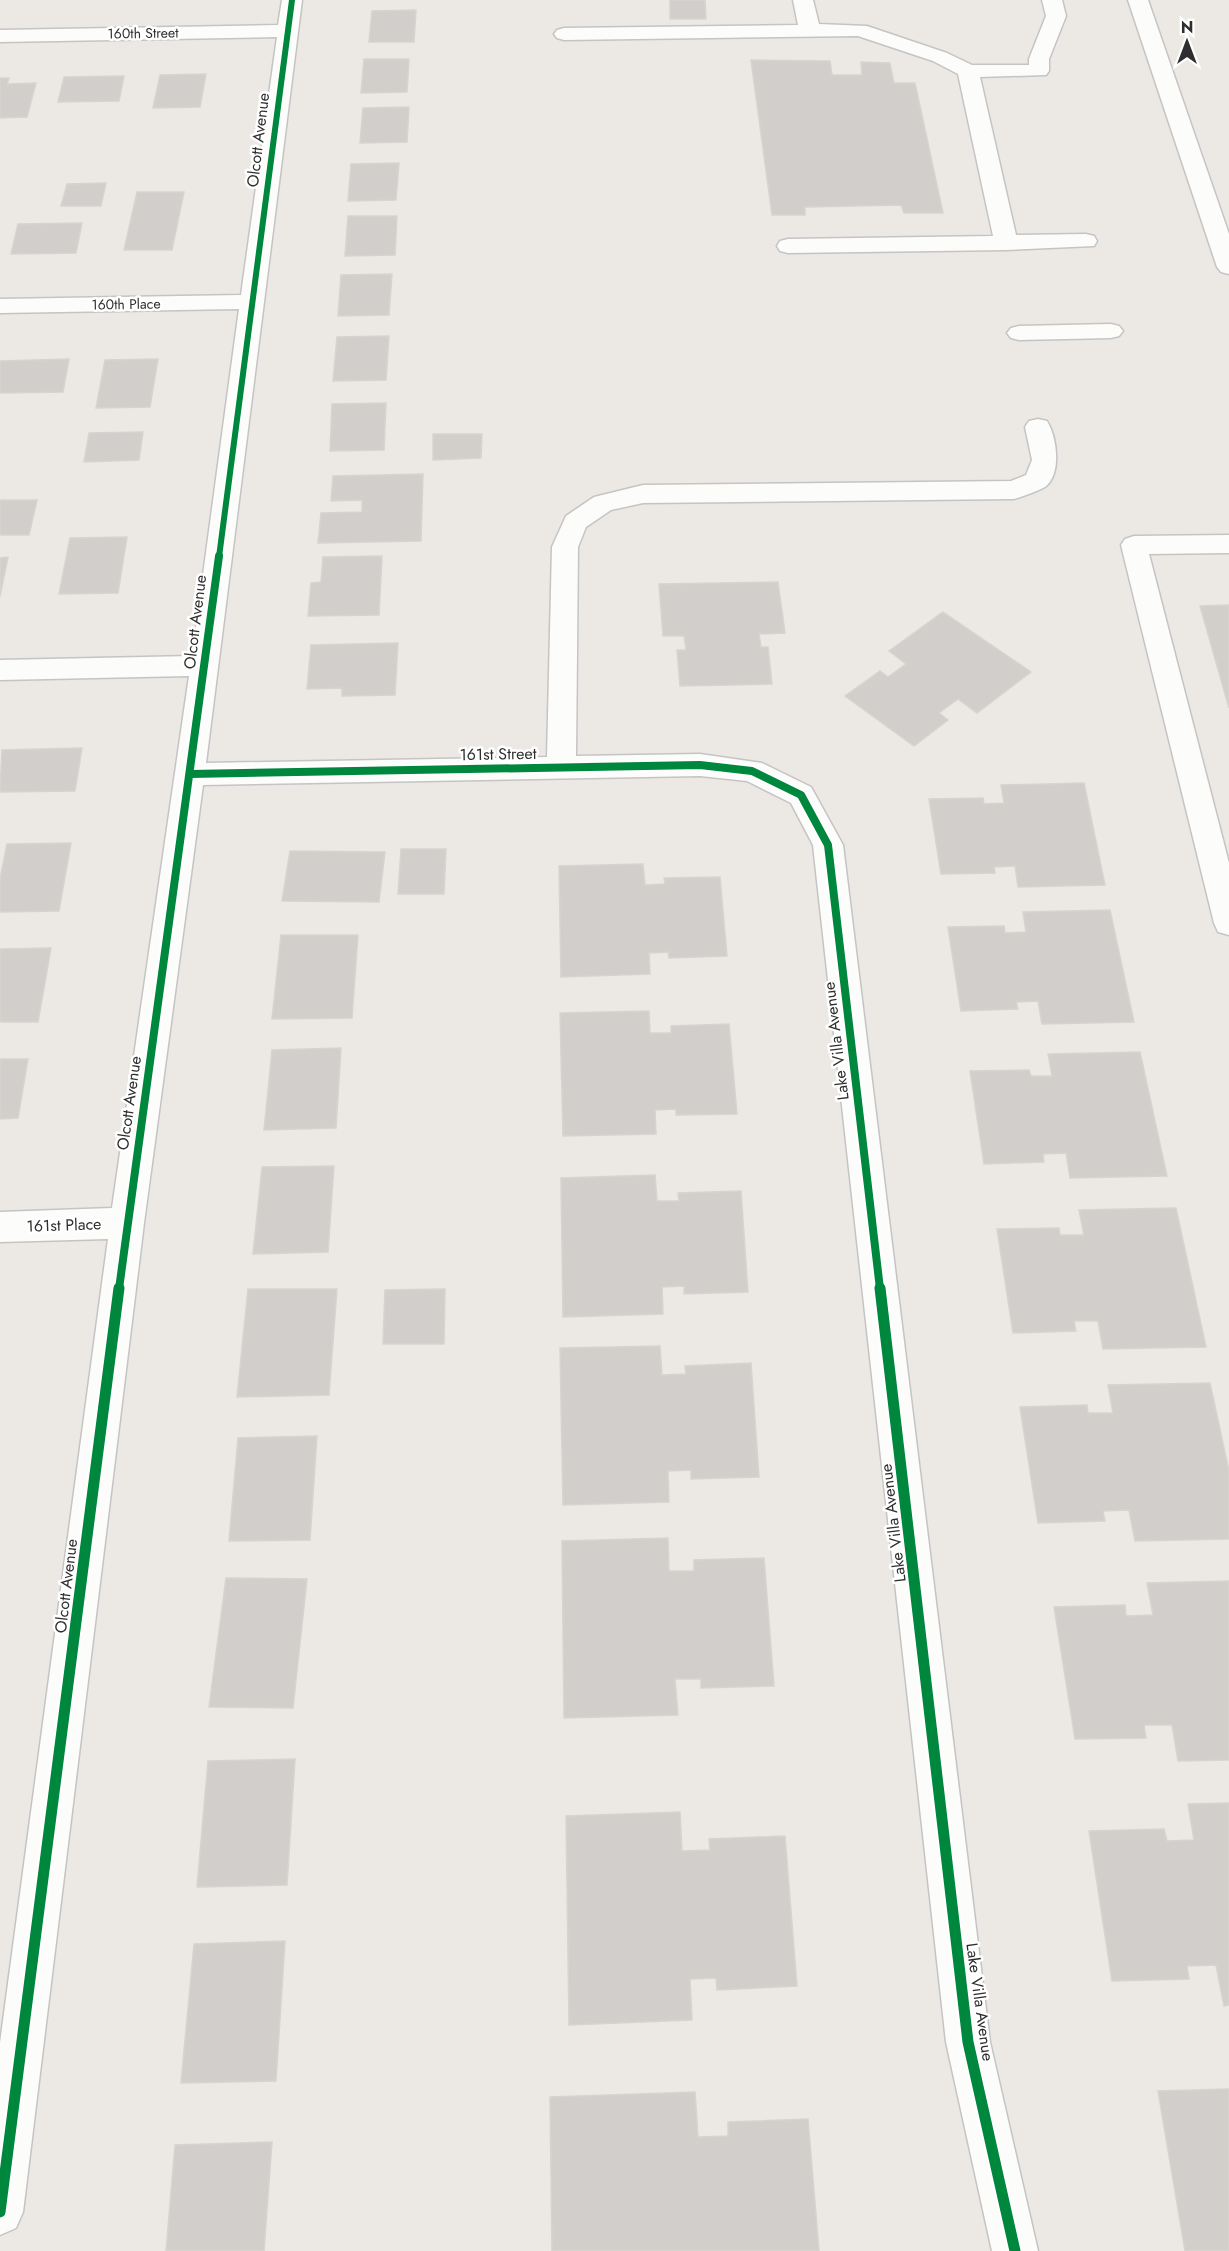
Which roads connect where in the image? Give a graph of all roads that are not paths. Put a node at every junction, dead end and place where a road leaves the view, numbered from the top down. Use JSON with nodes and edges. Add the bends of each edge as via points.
{"nodes":[{"id":1,"x":803,"y":0,"type":"edge"},
{"id":2,"x":1052,"y":0,"type":"edge"},
{"id":3,"x":1138,"y":0,"type":"edge"},
{"id":4,"x":289,"y":15,"type":"edge"},
{"id":5,"x":810,"y":31,"type":"junction"},
{"id":6,"x":564,"y":34,"type":"dead end"},
{"id":7,"x":0,"y":36,"type":"edge"},
{"id":8,"x":968,"y":71,"type":"junction"},
{"id":9,"x":1086,"y":241,"type":"dead end"},
{"id":10,"x":1006,"y":243,"type":"junction"},
{"id":11,"x":788,"y":246,"type":"dead end"},
{"id":12,"x":1229,"y":267,"type":"edge"},
{"id":13,"x":252,"y":302,"type":"junction"},
{"id":14,"x":0,"y":306,"type":"edge"},
{"id":15,"x":1111,"y":331,"type":"dead end"},
{"id":16,"x":1018,"y":333,"type":"dead end"},
{"id":17,"x":1038,"y":427,"type":"dead end"},
{"id":18,"x":1229,"y":544,"type":"edge"},
{"id":19,"x":205,"y":666,"type":"junction"},
{"id":20,"x":0,"y":670,"type":"edge"},
{"id":21,"x":561,"y":767,"type":"junction"},
{"id":22,"x":190,"y":774,"type":"junction"},
{"id":23,"x":801,"y":795,"type":"joint"},
{"id":24,"x":1229,"y":923,"type":"edge"},
{"id":25,"x":127,"y":1223,"type":"junction"},
{"id":26,"x":0,"y":1227,"type":"edge"},
{"id":27,"x":11,"y":2050,"type":"edge"},
{"id":28,"x":0,"y":2212,"type":"edge"},
{"id":29,"x":1015,"y":2251,"type":"edge"}],
"edges":[{"from":1,"to":5,"type":"street"},
{"from":2,"to":8,"type":"street","via":[[1056,16],[1039,58],[1039,71]]},
{"from":3,"to":12,"type":"street"},
{"from":4,"to":7,"type":"street","name":"160th Street"},
{"from":4,"to":13,"type":"street","name":"Olcott Avenue"},
{"from":5,"to":6,"type":"street"},
{"from":5,"to":8,"type":"street","via":[[860,30],[940,57]]},
{"from":8,"to":10,"type":"street"},
{"from":9,"to":10,"type":"street"},
{"from":10,"to":11,"type":"street"},
{"from":13,"to":14,"type":"street","name":"160th Place"},
{"from":13,"to":19,"type":"street","name":"Olcott Avenue"},
{"from":15,"to":16,"type":"street"},
{"from":17,"to":21,"type":"street","via":[[1045,460],[1037,480],[1014,490],[643,494],[603,503],[575,522],[565,546]]},
{"from":18,"to":24,"type":"street","via":[[1134,545]]},
{"from":19,"to":20,"type":"street"},
{"from":19,"to":22,"type":"street","name":"Olcott Avenue"},
{"from":21,"to":22,"type":"street","name":"161st Street"},
{"from":21,"to":23,"type":"street","name":"161st Street","via":[[700,765],[752,771]]},
{"from":22,"to":25,"type":"street","name":"Olcott Avenue"},
{"from":23,"to":29,"type":"street","name":"Lake Villa Avenue","via":[[828,844],[968,2042]]},
{"from":25,"to":26,"type":"street","name":"161st Place"},
{"from":25,"to":27,"type":"street","name":"Olcott Avenue"},
{"from":27,"to":28,"type":"street","name":"Olcott Avenue"}]}
